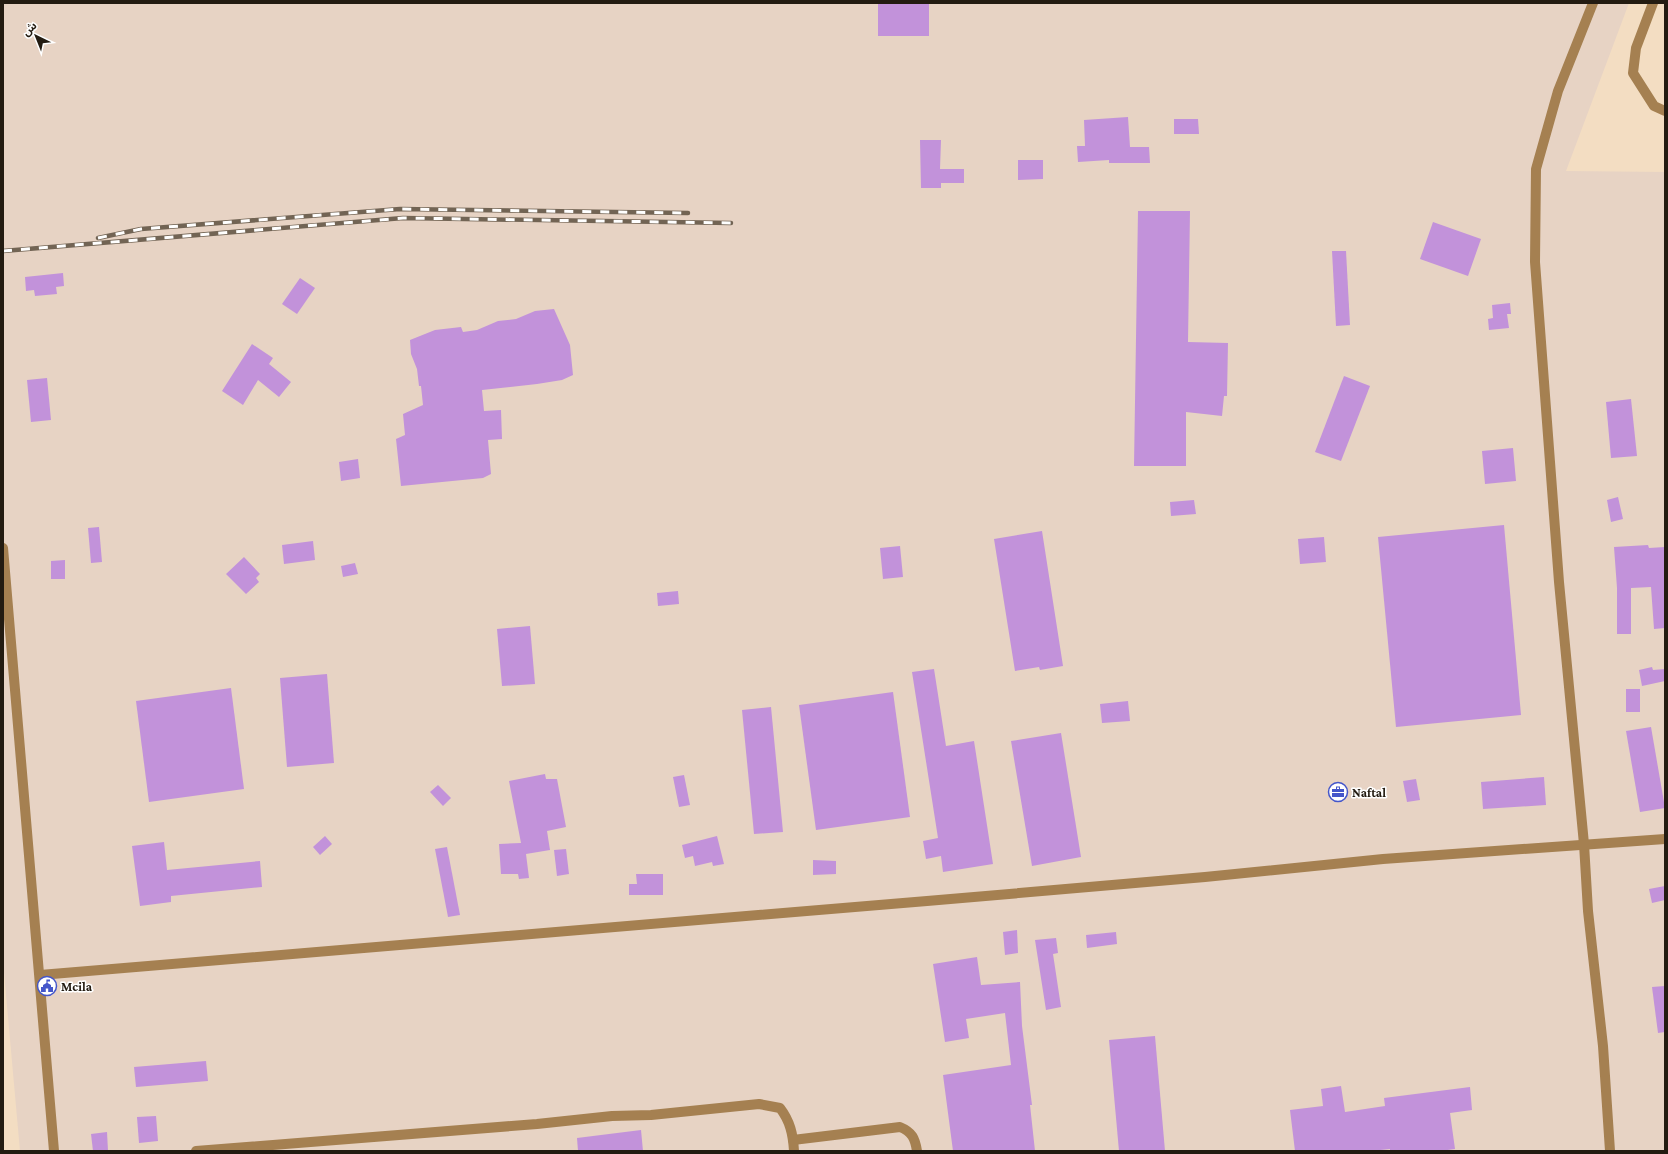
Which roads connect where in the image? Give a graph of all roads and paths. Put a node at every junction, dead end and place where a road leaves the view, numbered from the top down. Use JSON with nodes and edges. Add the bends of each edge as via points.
{"nodes":[{"id":1,"x":1593,"y":3,"type":"edge"},
{"id":2,"x":1653,"y":3,"type":"edge"},
{"id":3,"x":1665,"y":111,"type":"edge"},
{"id":4,"x":3,"y":548,"type":"edge"},
{"id":5,"x":1665,"y":838,"type":"edge"},
{"id":6,"x":1584,"y":844,"type":"junction"},
{"id":7,"x":40,"y":975,"type":"junction"},
{"id":8,"x":793,"y":1140,"type":"junction"},
{"id":9,"x":277,"y":1148,"type":"edge"},
{"id":10,"x":54,"y":1151,"type":"edge"},
{"id":11,"x":196,"y":1151,"type":"edge"},
{"id":12,"x":794,"y":1151,"type":"edge"},
{"id":13,"x":917,"y":1151,"type":"edge"},
{"id":14,"x":1610,"y":1151,"type":"edge"}],
"edges":[{"from":1,"to":6,"type":"street","via":[[1567,64],[1552,110],[1536,169],[1534,194],[1535,262],[1545,413]]},
{"from":2,"to":3,"type":"street","via":[[1636,48],[1633,73],[1654,106]]},
{"from":4,"to":7,"type":"street"},
{"from":5,"to":6,"type":"street"},
{"from":6,"to":7,"type":"street"},
{"from":6,"to":14,"type":"street"},
{"from":7,"to":10,"type":"street"},
{"from":8,"to":9,"type":"street","via":[[788,1118],[780,1108],[759,1104]]},
{"from":8,"to":12,"type":"street"},
{"from":8,"to":13,"type":"street","via":[[900,1127],[912,1134]]},
{"from":9,"to":11,"type":"street"}]}
